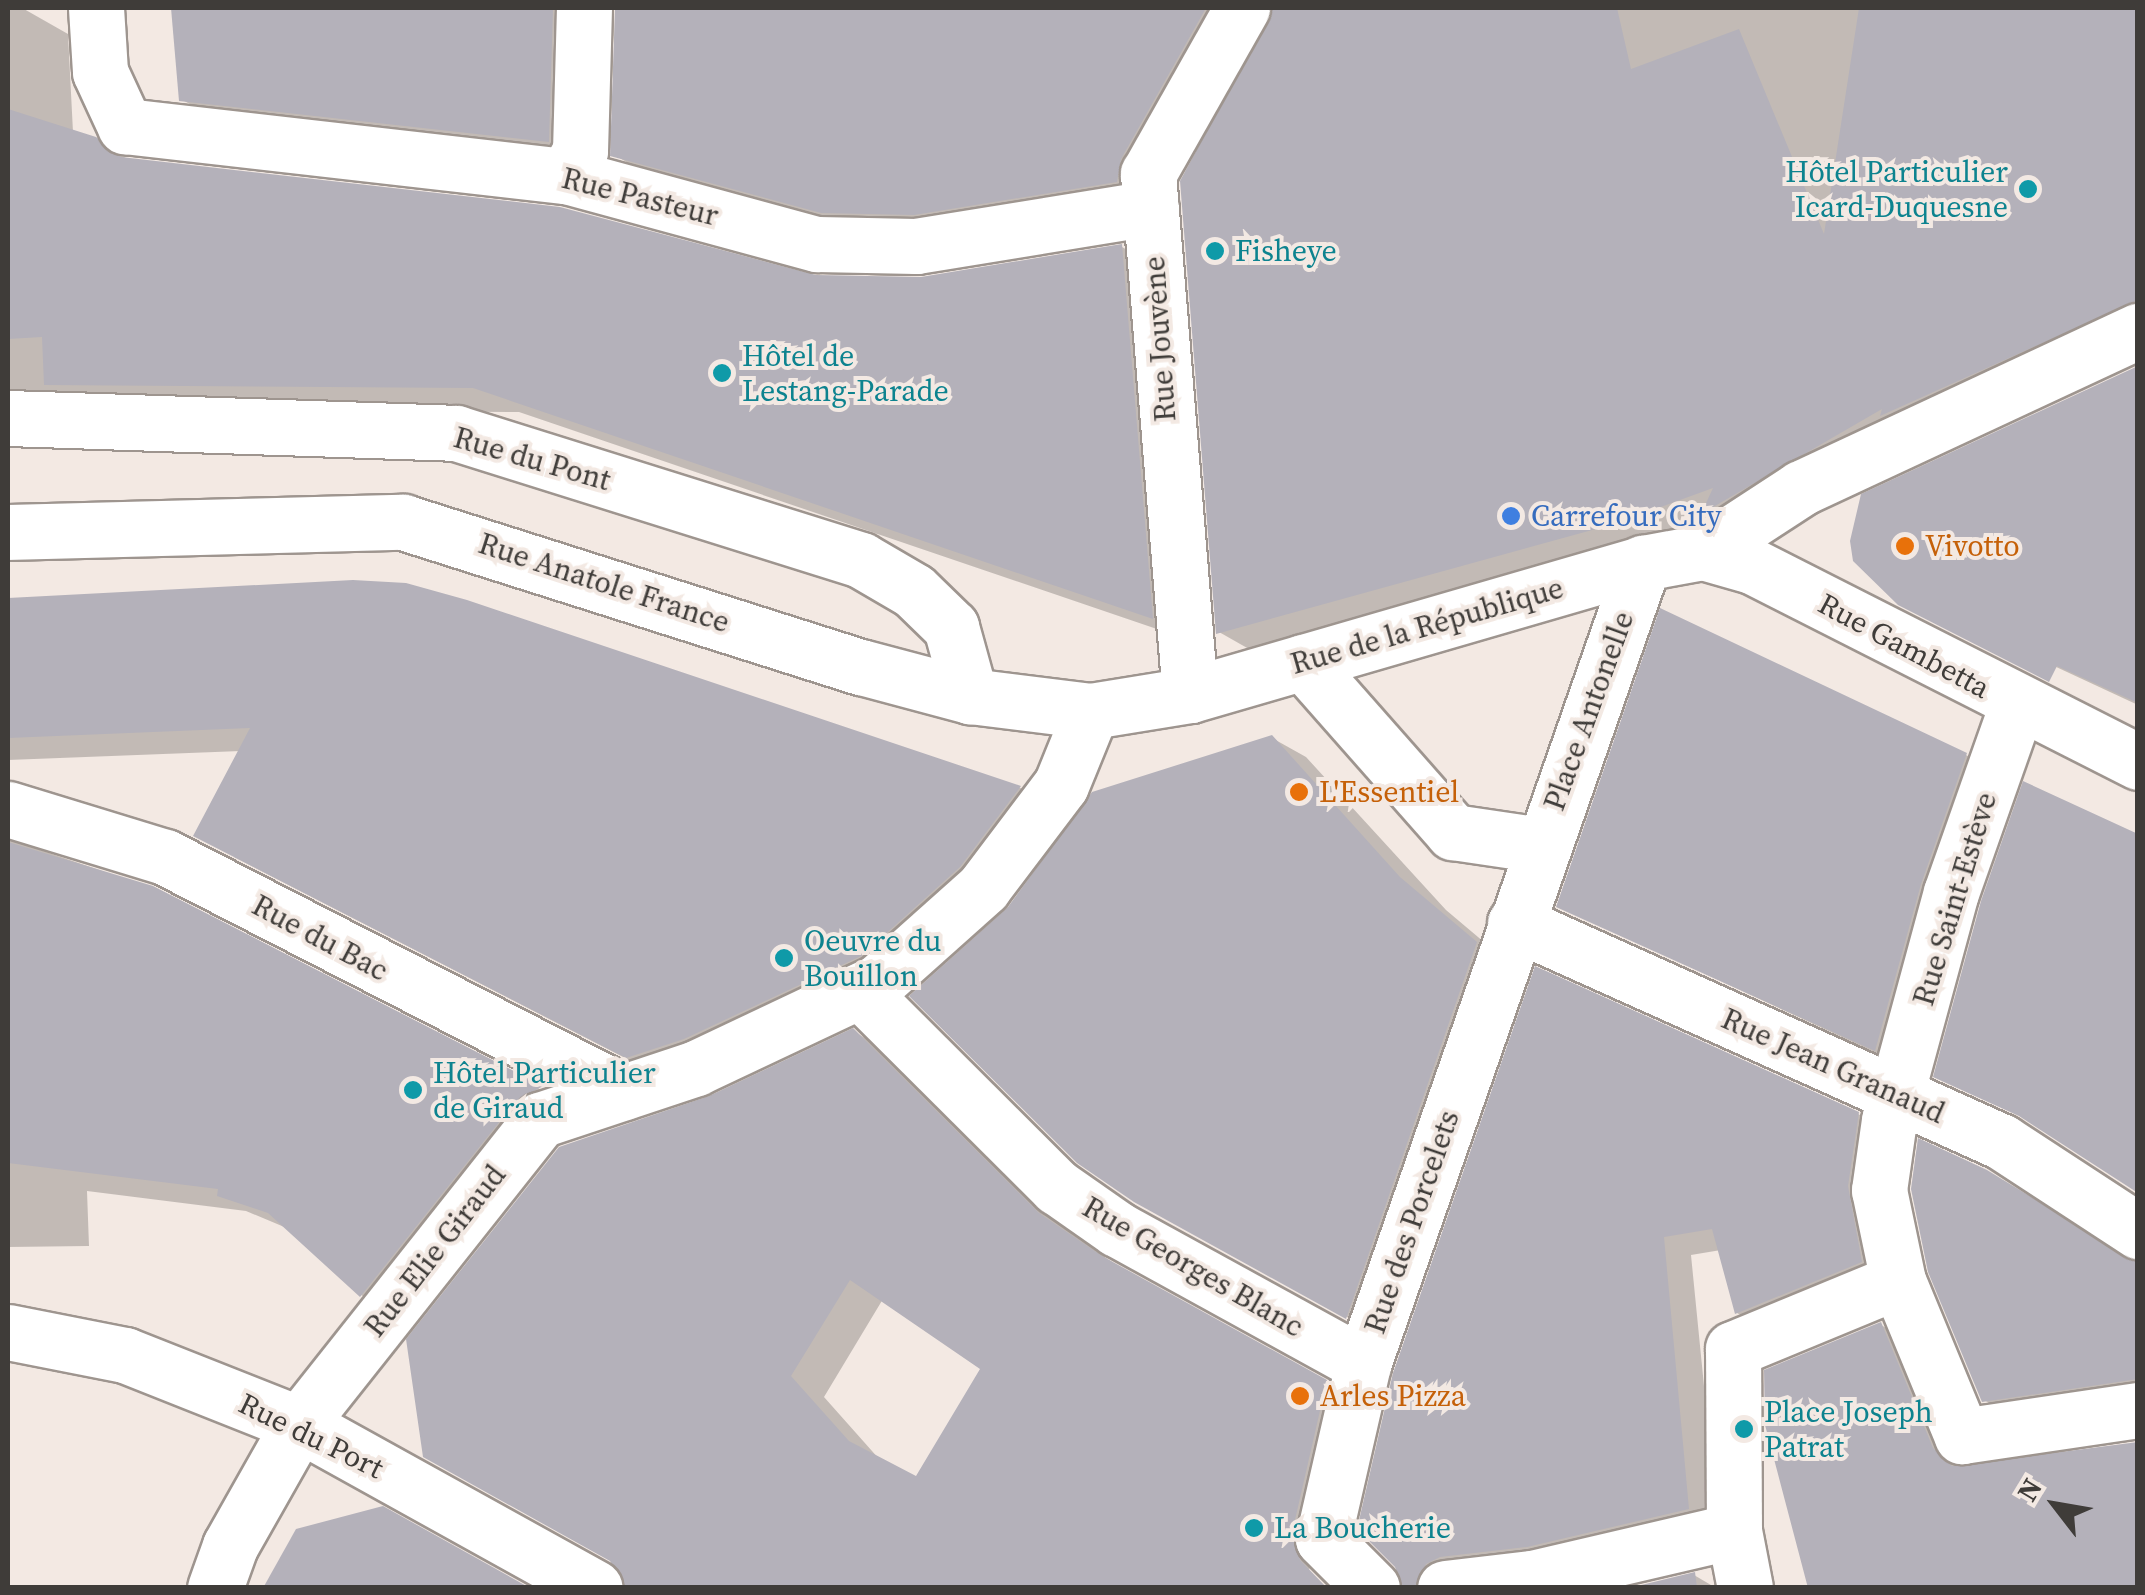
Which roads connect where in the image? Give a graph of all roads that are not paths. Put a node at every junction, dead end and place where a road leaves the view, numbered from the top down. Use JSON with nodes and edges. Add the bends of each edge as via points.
{"nodes":[{"id":1,"x":96,"y":8,"type":"edge"},
{"id":2,"x":584,"y":8,"type":"edge"},
{"id":3,"x":1242,"y":8,"type":"edge"},
{"id":4,"x":566,"y":176,"type":"junction"},
{"id":5,"x":1151,"y":208,"type":"junction"},
{"id":6,"x":2138,"y":332,"type":"edge"},
{"id":7,"x":8,"y":418,"type":"edge"},
{"id":8,"x":8,"y":532,"type":"edge"},
{"id":9,"x":1670,"y":557,"type":"junction"},
{"id":10,"x":1304,"y":662,"type":"junction"},
{"id":11,"x":970,"y":696,"type":"junction"},
{"id":12,"x":1190,"y":696,"type":"junction"},
{"id":13,"x":2017,"y":705,"type":"junction"},
{"id":14,"x":1091,"y":711,"type":"junction"},
{"id":15,"x":2138,"y":762,"type":"edge"},
{"id":16,"x":8,"y":810,"type":"edge"},
{"id":17,"x":1541,"y":845,"type":"junction"},
{"id":18,"x":1515,"y":923,"type":"junction"},
{"id":19,"x":860,"y":991,"type":"junction"},
{"id":20,"x":623,"y":1092,"type":"junction"},
{"id":21,"x":1900,"y":1096,"type":"junction"},
{"id":22,"x":2138,"y":1231,"type":"edge"},
{"id":23,"x":1898,"y":1281,"type":"junction"},
{"id":24,"x":8,"y":1332,"type":"edge"},
{"id":25,"x":1363,"y":1364,"type":"junction"},
{"id":26,"x":2138,"y":1410,"type":"edge"},
{"id":27,"x":298,"y":1424,"type":"junction"},
{"id":28,"x":1734,"y":1531,"type":"junction"},
{"id":29,"x":215,"y":1588,"type":"edge"},
{"id":30,"x":595,"y":1588,"type":"edge"},
{"id":31,"x":1372,"y":1588,"type":"edge"},
{"id":32,"x":1445,"y":1588,"type":"edge"},
{"id":33,"x":1745,"y":1588,"type":"edge"}],
"edges":[{"from":1,"to":4,"type":"street","name":"Rue Pasteur","via":[[100,72],[125,126]]},
{"from":2,"to":4,"type":"street","via":[[580,150]]},
{"from":3,"to":5,"type":"street","name":"Rue Jouvène","via":[[1148,174]]},
{"from":4,"to":5,"type":"street","name":"Rue Pasteur","via":[[817,244],[916,246]]},
{"from":5,"to":12,"type":"street","name":"Rue Jouvène"},
{"from":6,"to":9,"type":"street","name":"Rue de la République","via":[[1801,488]]},
{"from":7,"to":11,"type":"street","name":"Rue du Pont","via":[[456,433],[861,560],[914,591],[952,627]]},
{"from":8,"to":11,"type":"street","name":"Rue Anatole France","via":[[403,522]]},
{"from":9,"to":10,"type":"street","name":"Rue de la République"},
{"from":9,"to":13,"type":"street","name":"Rue Gambetta","via":[[1752,566]]},
{"from":9,"to":17,"type":"street","name":"Place Antonelle"},
{"from":10,"to":12,"type":"street","name":"Rue de la République"},
{"from":10,"to":17,"type":"street","name":"Place Antonelle","via":[[1453,832]]},
{"from":11,"to":14,"type":"street","name":"Rue Anatole France"},
{"from":12,"to":14,"type":"street","name":"Rue Anatole France"},
{"from":13,"to":15,"type":"street","name":"Rue Gambetta"},
{"from":13,"to":21,"type":"street","name":"Rue Saint-Estève","via":[[1951,892]]},
{"from":14,"to":19,"type":"street","name":"Rue Elie Giraud","via":[[1061,785],[984,888]]},
{"from":16,"to":20,"type":"street","name":"Rue du Bac","via":[[165,857]]},
{"from":17,"to":18,"type":"street","name":"Rue des Porcelets"},
{"from":18,"to":21,"type":"street","name":"Rue Jean Granaud"},
{"from":18,"to":25,"type":"street","name":"Rue des Porcelets"},
{"from":19,"to":20,"type":"street","name":"Rue Elie Giraud","via":[[696,1068]]},
{"from":19,"to":25,"type":"street","name":"Rue Georges Blanc","via":[[1058,1187],[1116,1229]]},
{"from":20,"to":27,"type":"street","name":"Rue Elie Giraud","via":[[540,1120]]},
{"from":21,"to":22,"type":"street","name":"Rue Jean Granaud","via":[[2002,1142]]},
{"from":21,"to":23,"type":"street","name":"Rue Saint-Estève","via":[[1889,1120],[1879,1190]]},
{"from":23,"to":26,"type":"street","name":"Rue Saint-Estève","via":[[1962,1436]]},
{"from":23,"to":28,"type":"street","via":[[1732,1349]]},
{"from":24,"to":27,"type":"street","name":"Rue du Port","via":[[125,1355]]},
{"from":25,"to":31,"type":"street","name":"Rue des Porcelets","via":[[1323,1540]]},
{"from":27,"to":29,"type":"street","name":"Rue Elie Giraud","via":[[230,1546]]},
{"from":27,"to":30,"type":"street","name":"Rue du Port"},
{"from":28,"to":32,"type":"street","via":[[1532,1578]]},
{"from":28,"to":33,"type":"street"}]}
